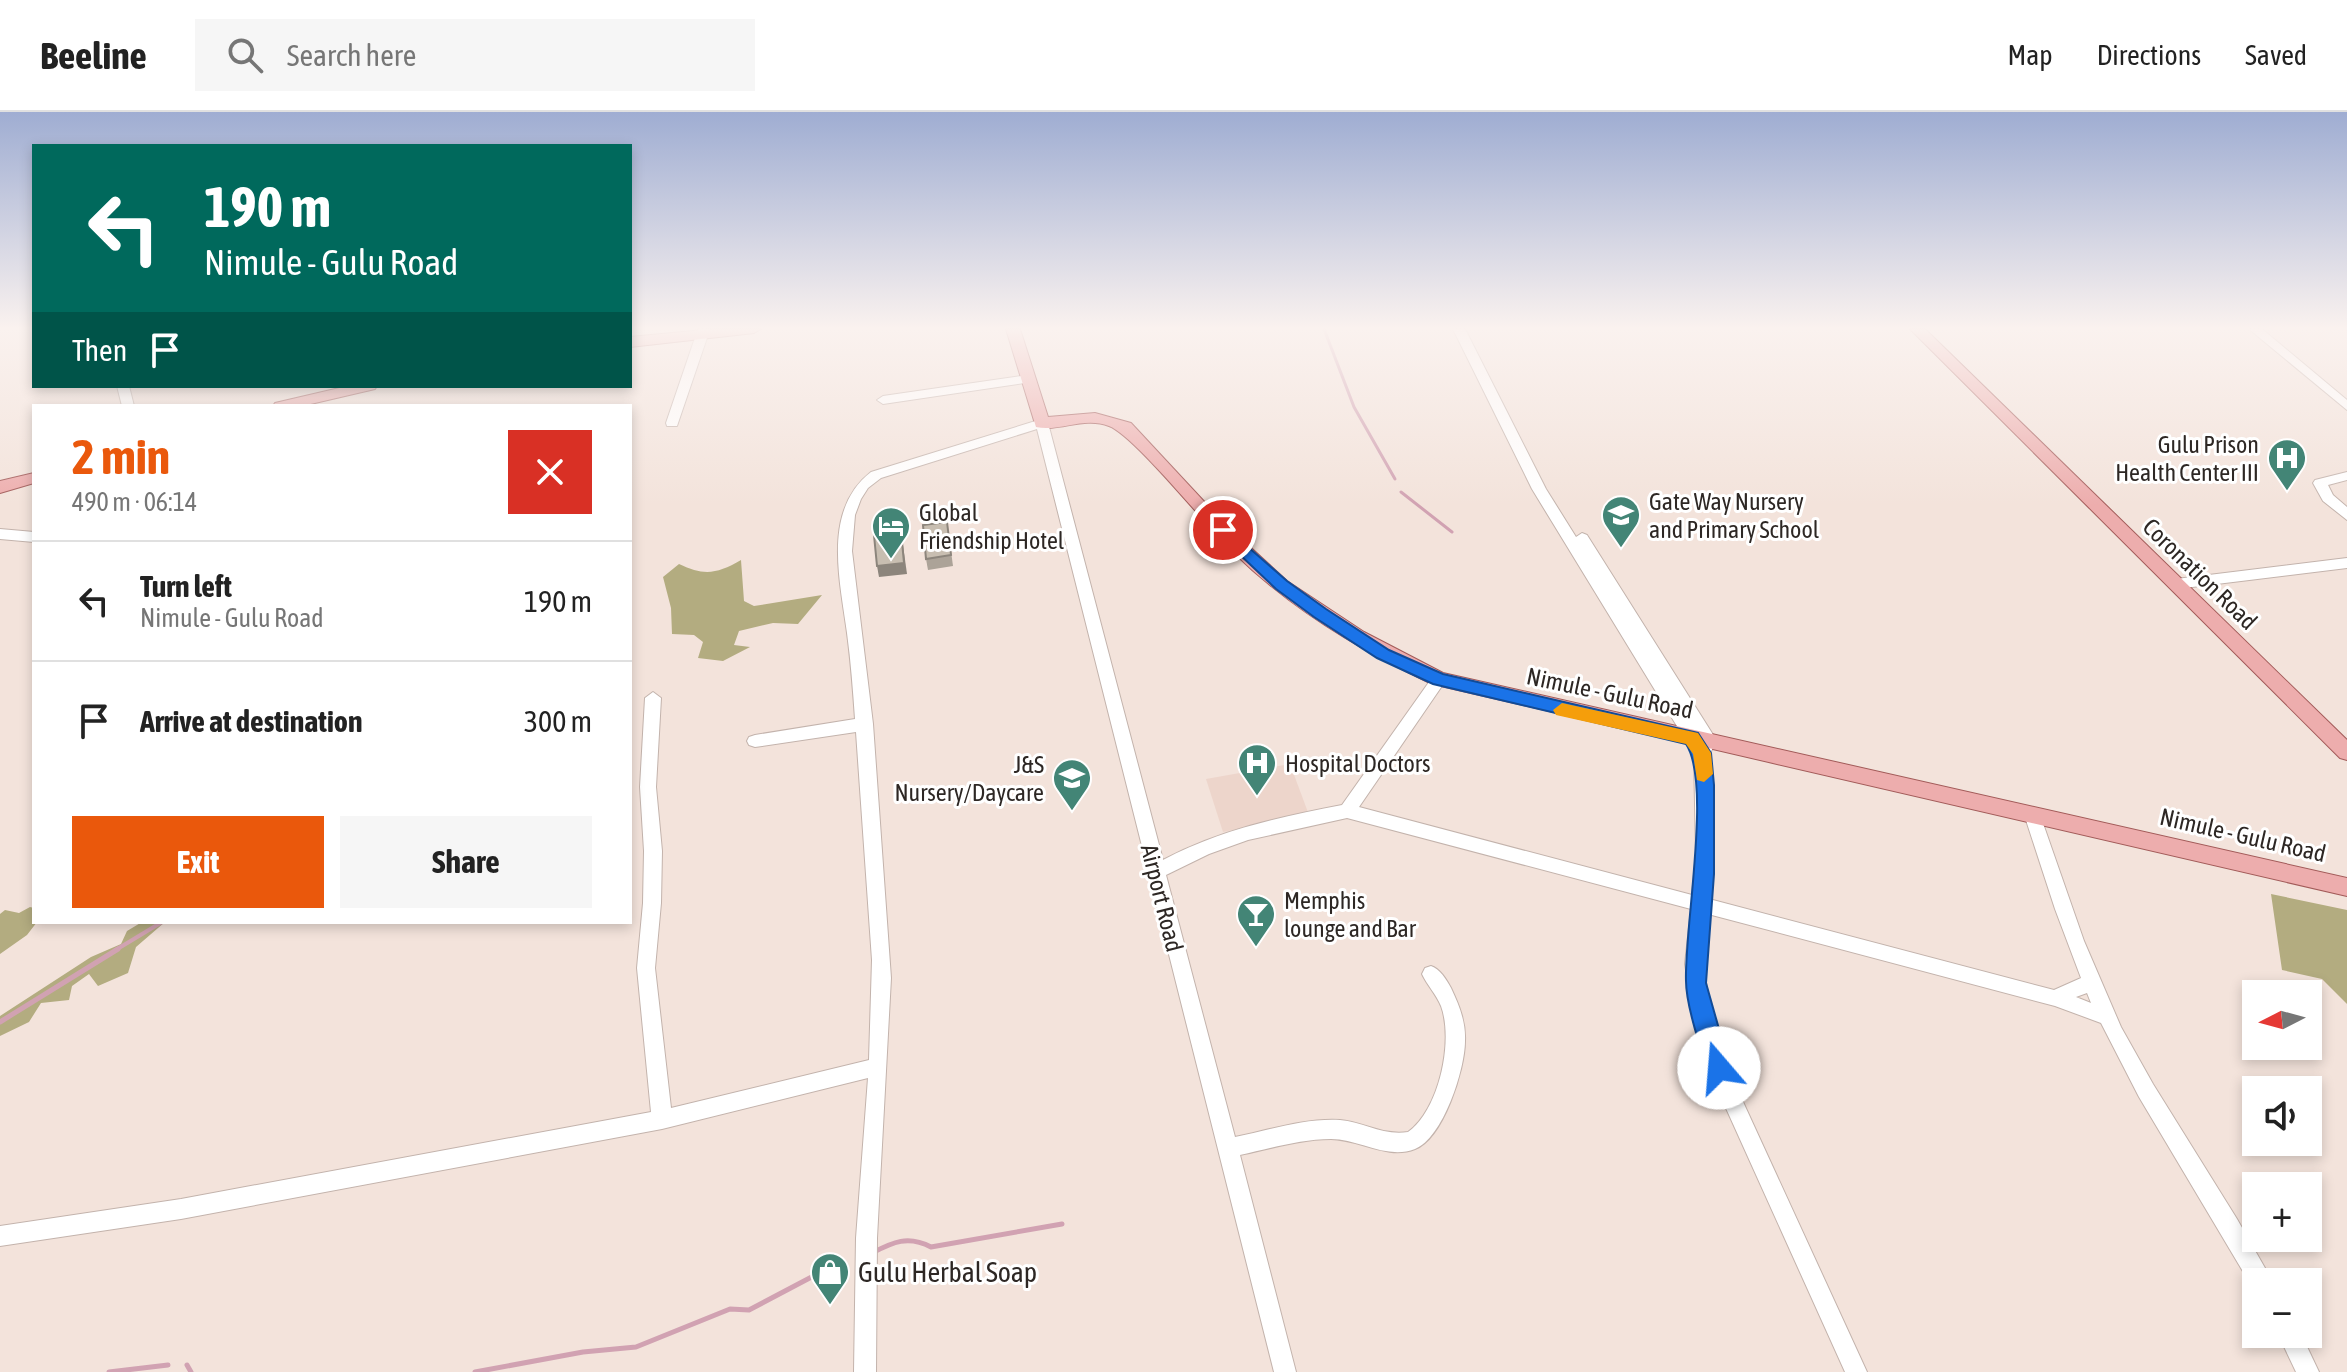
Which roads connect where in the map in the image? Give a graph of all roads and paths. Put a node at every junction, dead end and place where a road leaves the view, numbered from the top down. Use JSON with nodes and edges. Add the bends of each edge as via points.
{"nodes":[{"id":1,"x":360,"y":388,"type":"edge"},
{"id":2,"x":684,"y":388,"type":"edge"},
{"id":3,"x":967,"y":388,"type":"edge"},
{"id":4,"x":1031,"y":388,"type":"edge"},
{"id":5,"x":1493,"y":388,"type":"edge"},
{"id":6,"x":1977,"y":388,"type":"edge"},
{"id":7,"x":2325,"y":388,"type":"edge"},
{"id":8,"x":883,"y":400,"type":"dead end"},
{"id":9,"x":290,"y":404,"type":"edge"},
{"id":10,"x":2347,"y":406,"type":"edge"},
{"id":11,"x":672,"y":423,"type":"dead end"},
{"id":12,"x":1042,"y":423,"type":"junction"},
{"id":13,"x":2347,"y":476,"type":"edge"},
{"id":14,"x":32,"y":479,"type":"edge"},
{"id":15,"x":3,"y":490,"type":"edge"},
{"id":16,"x":2347,"y":515,"type":"edge"},
{"id":17,"x":0,"y":534,"type":"edge"},
{"id":18,"x":32,"y":537,"type":"edge"},
{"id":19,"x":2347,"y":563,"type":"edge"},
{"id":20,"x":2176,"y":584,"type":"junction"},
{"id":21,"x":1439,"y":679,"type":"junction"},
{"id":22,"x":653,"y":698,"type":"dead end"},
{"id":23,"x":865,"y":724,"type":"junction"},
{"id":24,"x":755,"y":741,"type":"dead end"},
{"id":25,"x":1701,"y":744,"type":"junction"},
{"id":26,"x":2347,"y":752,"type":"edge"},
{"id":27,"x":1347,"y":811,"type":"junction"},
{"id":28,"x":2032,"y":814,"type":"junction"},
{"id":29,"x":1155,"y":873,"type":"junction"},
{"id":30,"x":2347,"y":887,"type":"edge"},
{"id":31,"x":1702,"y":904,"type":"junction"},
{"id":32,"x":1431,"y":974,"type":"dead end"},
{"id":33,"x":2092,"y":982,"type":"junction"},
{"id":34,"x":2055,"y":998,"type":"junction"},
{"id":35,"x":2107,"y":1017,"type":"junction"},
{"id":36,"x":876,"y":1067,"type":"junction"},
{"id":37,"x":662,"y":1120,"type":"junction"},
{"id":38,"x":1227,"y":1148,"type":"junction"},
{"id":39,"x":0,"y":1236,"type":"edge"},
{"id":40,"x":2254,"y":1268,"type":"edge"},
{"id":41,"x":2296,"y":1348,"type":"edge"},
{"id":42,"x":865,"y":1372,"type":"edge"},
{"id":43,"x":1285,"y":1372,"type":"edge"},
{"id":44,"x":1856,"y":1372,"type":"edge"},
{"id":45,"x":2308,"y":1372,"type":"edge"}],
"edges":[{"from":1,"to":9,"type":"main road"},
{"from":2,"to":11,"type":"street"},
{"from":3,"to":8,"type":"street"},
{"from":4,"to":12,"type":"main road"},
{"from":5,"to":25,"type":"street"},
{"from":6,"to":20,"type":"main road","name":"Coronation Road"},
{"from":7,"to":10,"type":"street"},
{"from":12,"to":21,"type":"main road","name":"Nimule - Gulu Road","via":[[1089,416],[1125,427],[1281,585],[1383,654]]},
{"from":12,"to":23,"type":"street","via":[[876,475],[853,499],[846,541],[848,582]]},
{"from":12,"to":29,"type":"street","name":"Airport Road"},
{"from":13,"to":16,"type":"street","via":[[2320,483]]},
{"from":14,"to":15,"type":"main road"},
{"from":17,"to":18,"type":"street"},
{"from":19,"to":20,"type":"street"},
{"from":20,"to":26,"type":"main road","name":"Coronation Road"},
{"from":21,"to":25,"type":"main road","name":"Nimule - Gulu Road"},
{"from":21,"to":27,"type":"street"},
{"from":22,"to":37,"type":"street","via":[[648,787],[652,903],[646,968]]},
{"from":23,"to":24,"type":"street"},
{"from":23,"to":36,"type":"street","via":[[881,1000]]},
{"from":25,"to":28,"type":"main road","name":"Nimule - Gulu Road"},
{"from":25,"to":31,"type":"street"},
{"from":27,"to":29,"type":"street","via":[[1237,833]]},
{"from":27,"to":31,"type":"street"},
{"from":28,"to":30,"type":"main road","name":"Nimule - Gulu Road"},
{"from":28,"to":33,"type":"street"},
{"from":29,"to":38,"type":"street","name":"Airport Road"},
{"from":31,"to":34,"type":"street"},
{"from":31,"to":44,"type":"street","via":[[1694,964],[1719,1068]]},
{"from":32,"to":38,"type":"street","via":[[1443,988],[1458,1045],[1451,1079],[1425,1131],[1406,1143],[1331,1130]]},
{"from":33,"to":34,"type":"street"},
{"from":33,"to":35,"type":"street"},
{"from":34,"to":35,"type":"street"},
{"from":35,"to":40,"type":"street"},
{"from":36,"to":37,"type":"street"},
{"from":36,"to":42,"type":"street","via":[[862,1297]]},
{"from":37,"to":39,"type":"street","via":[[181,1209]]},
{"from":38,"to":43,"type":"street","name":"Airport Road"},
{"from":41,"to":45,"type":"street"}]}
